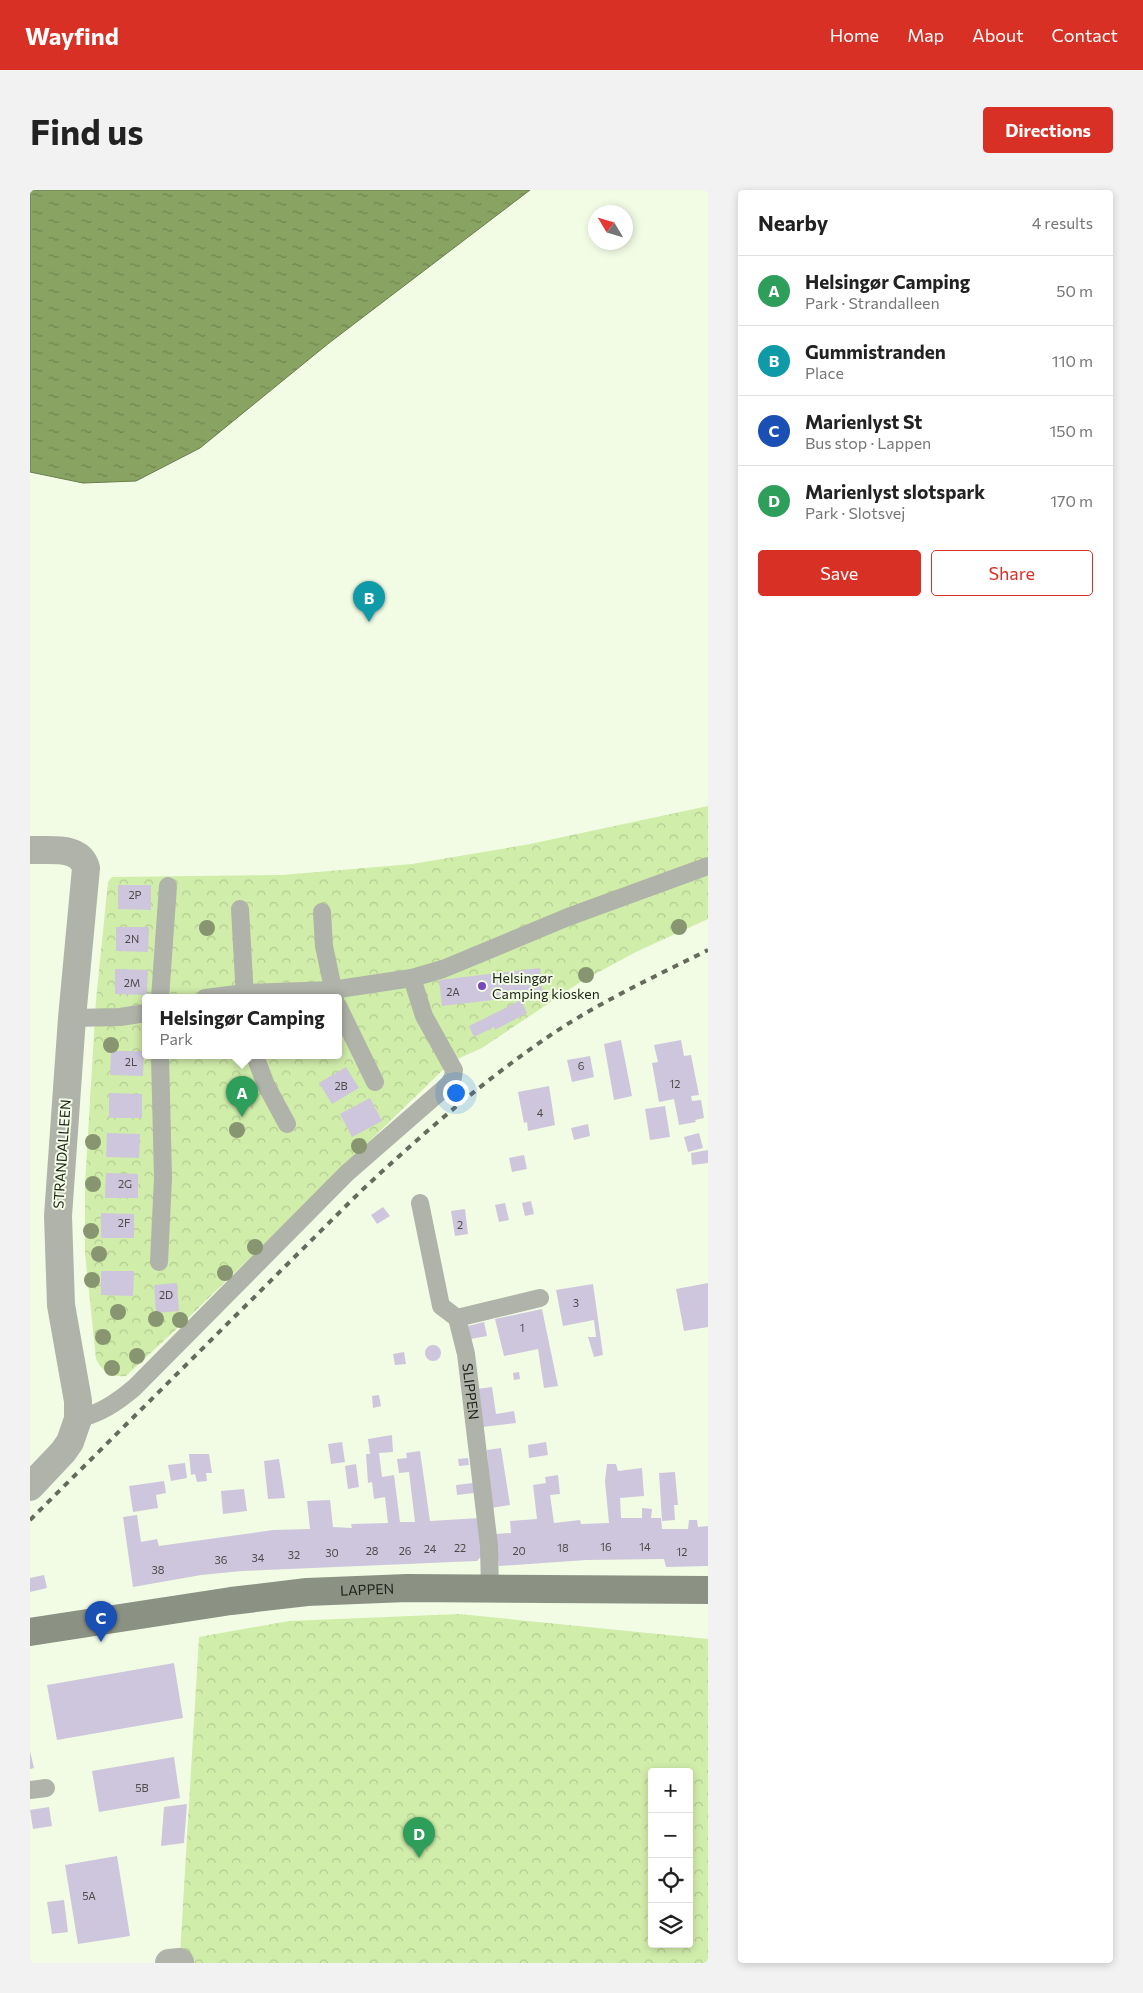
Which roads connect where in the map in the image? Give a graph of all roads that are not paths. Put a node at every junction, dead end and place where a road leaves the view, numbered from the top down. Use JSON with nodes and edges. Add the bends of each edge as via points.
{"nodes":[{"id":1,"x":30,"y":850,"type":"edge"},
{"id":2,"x":708,"y":866,"type":"edge"},
{"id":3,"x":168,"y":886,"type":"dead end"},
{"id":4,"x":240,"y":909,"type":"dead end"},
{"id":5,"x":322,"y":912,"type":"dead end"},
{"id":6,"x":412,"y":978,"type":"junction"},
{"id":7,"x":160,"y":994,"type":"edge"},
{"id":8,"x":245,"y":994,"type":"edge"},
{"id":9,"x":334,"y":994,"type":"edge"},
{"id":10,"x":342,"y":996,"type":"edge"},
{"id":11,"x":342,"y":1013,"type":"edge"},
{"id":12,"x":142,"y":1014,"type":"edge"},
{"id":13,"x":72,"y":1018,"type":"junction"},
{"id":14,"x":160,"y":1059,"type":"edge"},
{"id":15,"x":256,"y":1059,"type":"edge"},
{"id":16,"x":375,"y":1082,"type":"dead end"},
{"id":17,"x":287,"y":1124,"type":"dead end"},
{"id":18,"x":420,"y":1203,"type":"dead end"},
{"id":19,"x":159,"y":1262,"type":"dead end"},
{"id":20,"x":540,"y":1298,"type":"dead end"},
{"id":21,"x":457,"y":1318,"type":"junction"},
{"id":22,"x":78,"y":1419,"type":"junction"},
{"id":23,"x":30,"y":1487,"type":"edge"},
{"id":24,"x":490,"y":1589,"type":"junction"},
{"id":25,"x":708,"y":1590,"type":"edge"},
{"id":26,"x":30,"y":1632,"type":"edge"}],
"edges":[{"from":1,"to":13,"type":"street","name":"STRANDALLEEN","via":[[72,852],[84,860],[86,868]]},
{"from":2,"to":6,"type":"lane","via":[[568,917],[443,969]]},
{"from":3,"to":7,"type":"lane"},
{"from":4,"to":8,"type":"lane"},
{"from":5,"to":9,"type":"lane","via":[[324,946]]},
{"from":6,"to":10,"type":"lane"},
{"from":6,"to":22,"type":"lane","via":[[427,1022],[451,1062],[453,1077],[449,1084],[347,1173],[134,1388],[98,1414]]},
{"from":11,"to":16,"type":"lane"},
{"from":12,"to":13,"type":"lane"},
{"from":13,"to":22,"type":"street","name":"STRANDALLEEN","via":[[58,1216],[61,1305],[78,1401]]},
{"from":14,"to":19,"type":"lane","via":[[163,1178]]},
{"from":15,"to":17,"type":"lane"},
{"from":18,"to":21,"type":"lane","via":[[441,1306]]},
{"from":20,"to":21,"type":"lane"},
{"from":21,"to":24,"type":"lane","name":"SLIPPEN","via":[[466,1354],[489,1546]]},
{"from":22,"to":23,"type":"street","name":"STRANDALLEEN","via":[[63,1452]]},
{"from":24,"to":25,"type":"main road","name":"LAPPEN"},
{"from":24,"to":26,"type":"main road","name":"LAPPEN","via":[[307,1592]]}]}
